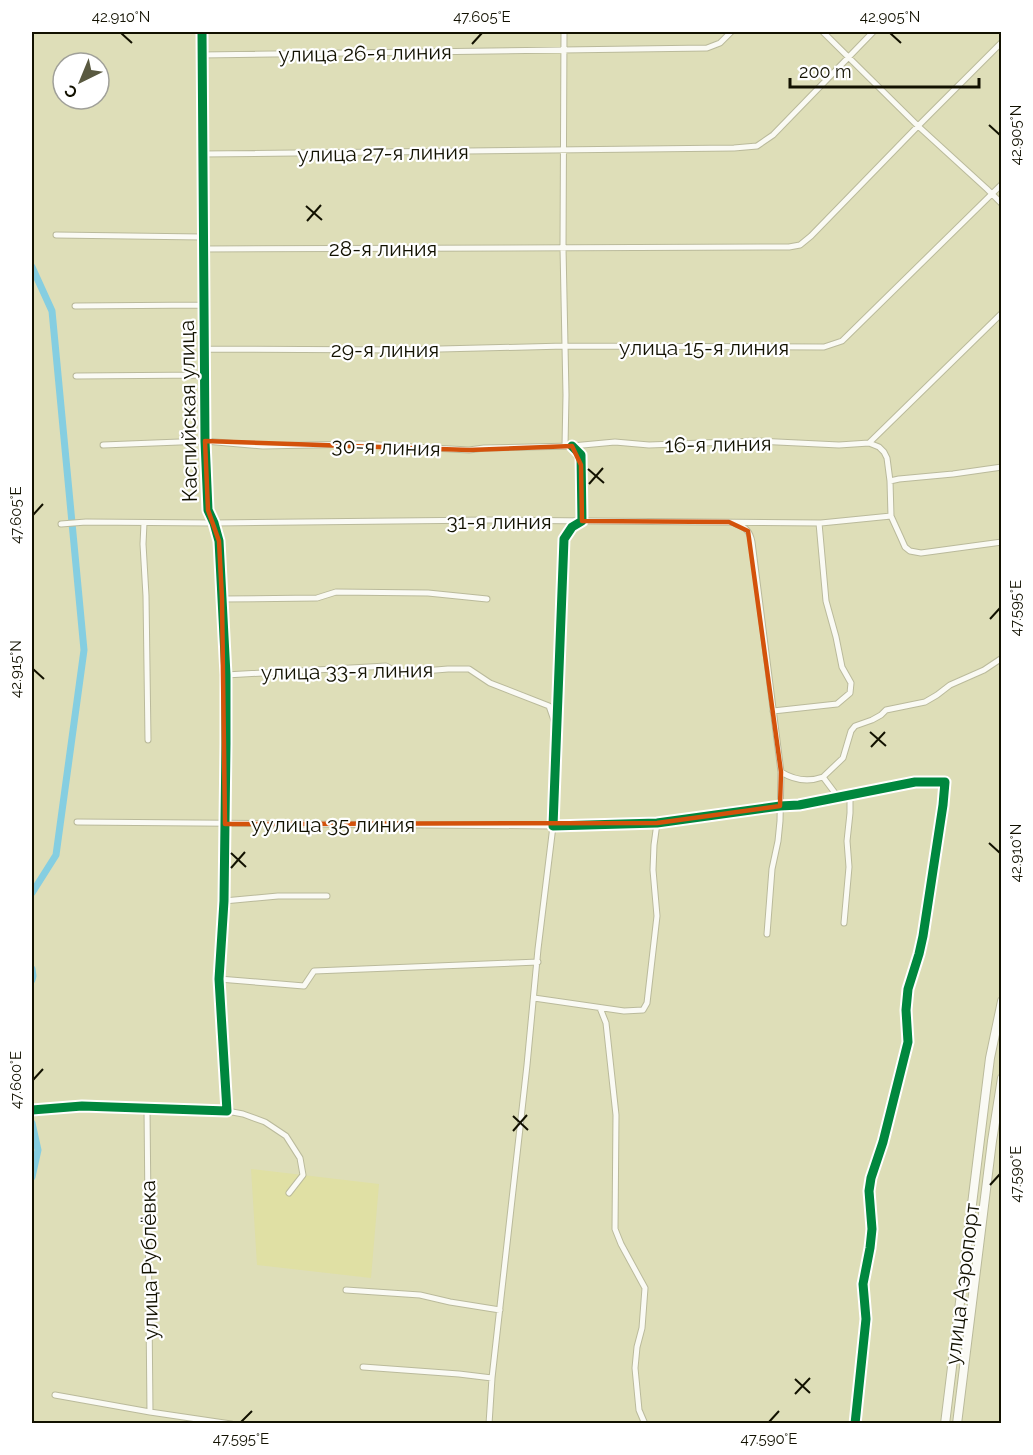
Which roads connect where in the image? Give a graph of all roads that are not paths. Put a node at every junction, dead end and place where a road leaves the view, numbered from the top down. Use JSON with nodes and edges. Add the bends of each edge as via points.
{"nodes":[{"id":1,"x":201,"y":32,"type":"edge"},
{"id":2,"x":564,"y":32,"type":"edge"},
{"id":3,"x":731,"y":32,"type":"edge"},
{"id":4,"x":823,"y":32,"type":"edge"},
{"id":5,"x":873,"y":32,"type":"edge"},
{"id":6,"x":1002,"y":42,"type":"edge"},
{"id":7,"x":565,"y":51,"type":"junction"},
{"id":8,"x":201,"y":55,"type":"junction"},
{"id":9,"x":848,"y":57,"type":"junction"},
{"id":10,"x":918,"y":126,"type":"junction"},
{"id":11,"x":564,"y":151,"type":"junction"},
{"id":12,"x":202,"y":154,"type":"junction"},
{"id":13,"x":1002,"y":184,"type":"edge"},
{"id":14,"x":992,"y":194,"type":"junction"},
{"id":15,"x":1002,"y":204,"type":"edge"},
{"id":16,"x":56,"y":235,"type":"dead end"},
{"id":17,"x":202,"y":237,"type":"junction"},
{"id":18,"x":563,"y":248,"type":"junction"},
{"id":19,"x":202,"y":249,"type":"junction"},
{"id":20,"x":204,"y":305,"type":"junction"},
{"id":21,"x":75,"y":306,"type":"dead end"},
{"id":22,"x":1002,"y":313,"type":"edge"},
{"id":23,"x":565,"y":346,"type":"junction"},
{"id":24,"x":205,"y":348,"type":"junction"},
{"id":25,"x":205,"y":375,"type":"junction"},
{"id":26,"x":76,"y":376,"type":"dead end"},
{"id":27,"x":205,"y":441,"type":"junction"},
{"id":28,"x":869,"y":443,"type":"junction"},
{"id":29,"x":103,"y":445,"type":"dead end"},
{"id":30,"x":568,"y":446,"type":"junction"},
{"id":31,"x":1002,"y":467,"type":"edge"},
{"id":32,"x":890,"y":482,"type":"junction"},
{"id":33,"x":891,"y":516,"type":"junction"},
{"id":34,"x":582,"y":520,"type":"junction"},
{"id":35,"x":729,"y":522,"type":"junction"},
{"id":36,"x":144,"y":523,"type":"junction"},
{"id":37,"x":214,"y":523,"type":"junction"},
{"id":38,"x":819,"y":523,"type":"junction"},
{"id":39,"x":61,"y":524,"type":"dead end"},
{"id":40,"x":1002,"y":542,"type":"edge"},
{"id":41,"x":222,"y":598,"type":"junction"},
{"id":42,"x":487,"y":599,"type":"dead end"},
{"id":43,"x":1002,"y":658,"type":"edge"},
{"id":44,"x":226,"y":675,"type":"junction"},
{"id":45,"x":773,"y":711,"type":"junction"},
{"id":46,"x":558,"y":730,"type":"junction"},
{"id":47,"x":148,"y":740,"type":"dead end"},
{"id":48,"x":781,"y":772,"type":"junction"},
{"id":49,"x":823,"y":777,"type":"junction"},
{"id":50,"x":850,"y":796,"type":"junction"},
{"id":51,"x":838,"y":797,"type":"junction"},
{"id":52,"x":780,"y":806,"type":"junction"},
{"id":53,"x":77,"y":822,"type":"dead end"},
{"id":54,"x":657,"y":823,"type":"junction"},
{"id":55,"x":225,"y":824,"type":"junction"},
{"id":56,"x":553,"y":826,"type":"junction"},
{"id":57,"x":327,"y":896,"type":"dead end"},
{"id":58,"x":224,"y":901,"type":"junction"},
{"id":59,"x":844,"y":923,"type":"dead end"},
{"id":60,"x":767,"y":934,"type":"dead end"},
{"id":61,"x":538,"y":962,"type":"junction"},
{"id":62,"x":219,"y":979,"type":"junction"},
{"id":63,"x":534,"y":998,"type":"junction"},
{"id":64,"x":1002,"y":1002,"type":"edge"},
{"id":65,"x":600,"y":1008,"type":"junction"},
{"id":66,"x":1002,"y":1078,"type":"edge"},
{"id":67,"x":147,"y":1108,"type":"junction"},
{"id":68,"x":32,"y":1110,"type":"edge"},
{"id":69,"x":227,"y":1111,"type":"junction"},
{"id":70,"x":289,"y":1193,"type":"dead end"},
{"id":71,"x":346,"y":1290,"type":"dead end"},
{"id":72,"x":500,"y":1310,"type":"junction"},
{"id":73,"x":363,"y":1367,"type":"dead end"},
{"id":74,"x":492,"y":1378,"type":"junction"},
{"id":75,"x":55,"y":1395,"type":"dead end"},
{"id":76,"x":150,"y":1412,"type":"junction"},
{"id":77,"x":231,"y":1424,"type":"edge"},
{"id":78,"x":489,"y":1424,"type":"edge"},
{"id":79,"x":645,"y":1424,"type":"edge"},
{"id":80,"x":855,"y":1424,"type":"edge"},
{"id":81,"x":945,"y":1424,"type":"edge"},
{"id":82,"x":957,"y":1424,"type":"edge"}],
"edges":[{"from":1,"to":8,"type":"street","name":"Каспийская улица"},
{"from":2,"to":7,"type":"street"},
{"from":3,"to":7,"type":"street","name":"улица 26-я линия","via":[[720,43],[707,48]]},
{"from":4,"to":9,"type":"street"},
{"from":5,"to":9,"type":"street","name":"улица 27-я линия"},
{"from":6,"to":10,"type":"street"},
{"from":7,"to":8,"type":"street","name":"улица 26-я линия"},
{"from":7,"to":11,"type":"street"},
{"from":8,"to":12,"type":"street","name":"Каспийская улица"},
{"from":9,"to":10,"type":"street"},
{"from":9,"to":11,"type":"street","name":"улица 27-я линия","via":[[773,135],[757,146]]},
{"from":10,"to":14,"type":"street"},
{"from":10,"to":18,"type":"street","name":"28-я линия","via":[[800,245]]},
{"from":11,"to":12,"type":"street","name":"улица 27-я линия"},
{"from":11,"to":18,"type":"street"},
{"from":12,"to":17,"type":"street","name":"Каспийская улица"},
{"from":13,"to":14,"type":"street"},
{"from":14,"to":15,"type":"street"},
{"from":14,"to":23,"type":"street","name":"улица 15-я линия","via":[[842,341],[824,347]]},
{"from":16,"to":17,"type":"street"},
{"from":17,"to":19,"type":"street","name":"Каспийская улица"},
{"from":18,"to":19,"type":"street","name":"28-я линия"},
{"from":18,"to":23,"type":"street"},
{"from":19,"to":20,"type":"street","name":"Каспийская улица"},
{"from":20,"to":21,"type":"street"},
{"from":20,"to":24,"type":"street","name":"Каспийская улица"},
{"from":22,"to":28,"type":"street"},
{"from":23,"to":24,"type":"street","name":"29-я линия","via":[[400,350]]},
{"from":23,"to":30,"type":"street"},
{"from":24,"to":25,"type":"street","name":"Каспийская улица"},
{"from":25,"to":26,"type":"street"},
{"from":25,"to":27,"type":"street","name":"Каспийская улица"},
{"from":27,"to":29,"type":"street","name":"30-я линия"},
{"from":27,"to":30,"type":"street","name":"30-я линия","via":[[263,446],[360,444],[468,450]]},
{"from":27,"to":37,"type":"street","name":"Каспийская улица","via":[[208,510]]},
{"from":28,"to":30,"type":"street","name":"16-я линия","via":[[615,442]]},
{"from":28,"to":32,"type":"street","via":[[879,447],[887,458]]},
{"from":30,"to":34,"type":"street","via":[[581,455]]},
{"from":31,"to":32,"type":"street"},
{"from":32,"to":33,"type":"street"},
{"from":33,"to":38,"type":"street","name":"31-я линия"},
{"from":33,"to":40,"type":"street","via":[[905,547],[915,553]]},
{"from":34,"to":35,"type":"street","name":"31-я линия"},
{"from":34,"to":37,"type":"street","name":"31-я линия"},
{"from":34,"to":46,"type":"street","via":[[564,538]]},
{"from":35,"to":38,"type":"street","name":"31-я линия"},
{"from":35,"to":45,"type":"street","via":[[743,527],[751,537]]},
{"from":36,"to":37,"type":"street","name":"31-я линия"},
{"from":36,"to":39,"type":"street","name":"31-я линия"},
{"from":36,"to":47,"type":"street"},
{"from":37,"to":41,"type":"street","name":"Каспийская улица","via":[[219,541]]},
{"from":38,"to":45,"type":"street","via":[[826,602],[850,693],[837,704]]},
{"from":41,"to":42,"type":"street","via":[[317,598],[336,592],[428,593]]},
{"from":41,"to":44,"type":"street","name":"Каспийская улица"},
{"from":43,"to":49,"type":"street","via":[[925,702],[886,710],[855,726],[843,758]]},
{"from":44,"to":46,"type":"street","name":"улица 33-я линия","via":[[386,666],[399,673],[468,669],[549,706]]},
{"from":44,"to":55,"type":"street","name":"Каспийская улица"},
{"from":45,"to":48,"type":"street"},
{"from":46,"to":56,"type":"street"},
{"from":48,"to":49,"type":"street","via":[[809,780]]},
{"from":48,"to":52,"type":"street"},
{"from":49,"to":51,"type":"street"},
{"from":50,"to":51,"type":"street","name":"уулица 35 линия"},
{"from":50,"to":59,"type":"street"},
{"from":50,"to":80,"type":"street","name":"уулица 35 линия","via":[[915,782],[945,783],[923,936],[908,989],[908,1042],[869,1191],[872,1229],[863,1284],[866,1319]]},
{"from":51,"to":52,"type":"street","name":"уулица 35 линия"},
{"from":52,"to":54,"type":"street","name":"уулица 35 линия"},
{"from":52,"to":60,"type":"street"},
{"from":53,"to":55,"type":"street","name":"уулица 35 линия"},
{"from":54,"to":56,"type":"street","name":"уулица 35 линия"},
{"from":54,"to":65,"type":"street","via":[[657,916],[647,1003],[643,1010],[634,1011]]},
{"from":55,"to":56,"type":"street","name":"уулица 35 линия"},
{"from":55,"to":58,"type":"street","name":"Каспийская улица"},
{"from":56,"to":61,"type":"street"},
{"from":57,"to":58,"type":"street"},
{"from":58,"to":62,"type":"street","name":"Каспийская улица"},
{"from":61,"to":62,"type":"street","via":[[314,971],[304,987]]},
{"from":61,"to":63,"type":"street"},
{"from":62,"to":69,"type":"street","name":"Каспийская улица"},
{"from":63,"to":65,"type":"street"},
{"from":63,"to":72,"type":"street"},
{"from":64,"to":81,"type":"main road","name":"улица Аэропорт","via":[[990,1058]]},
{"from":65,"to":79,"type":"street","via":[[606,1023],[616,1115],[615,1229],[645,1288],[635,1368],[639,1410]]},
{"from":66,"to":82,"type":"main road","name":"улица Аэропорт"},
{"from":67,"to":68,"type":"street","via":[[82,1106]]},
{"from":67,"to":69,"type":"street"},
{"from":67,"to":76,"type":"street","name":"улица Рублёвка"},
{"from":69,"to":70,"type":"street","via":[[265,1122],[286,1136],[300,1158],[303,1175]]},
{"from":71,"to":72,"type":"street","via":[[420,1295]]},
{"from":72,"to":74,"type":"street"},
{"from":73,"to":74,"type":"street"},
{"from":74,"to":78,"type":"street"},
{"from":75,"to":76,"type":"street"},
{"from":76,"to":77,"type":"street"}]}
